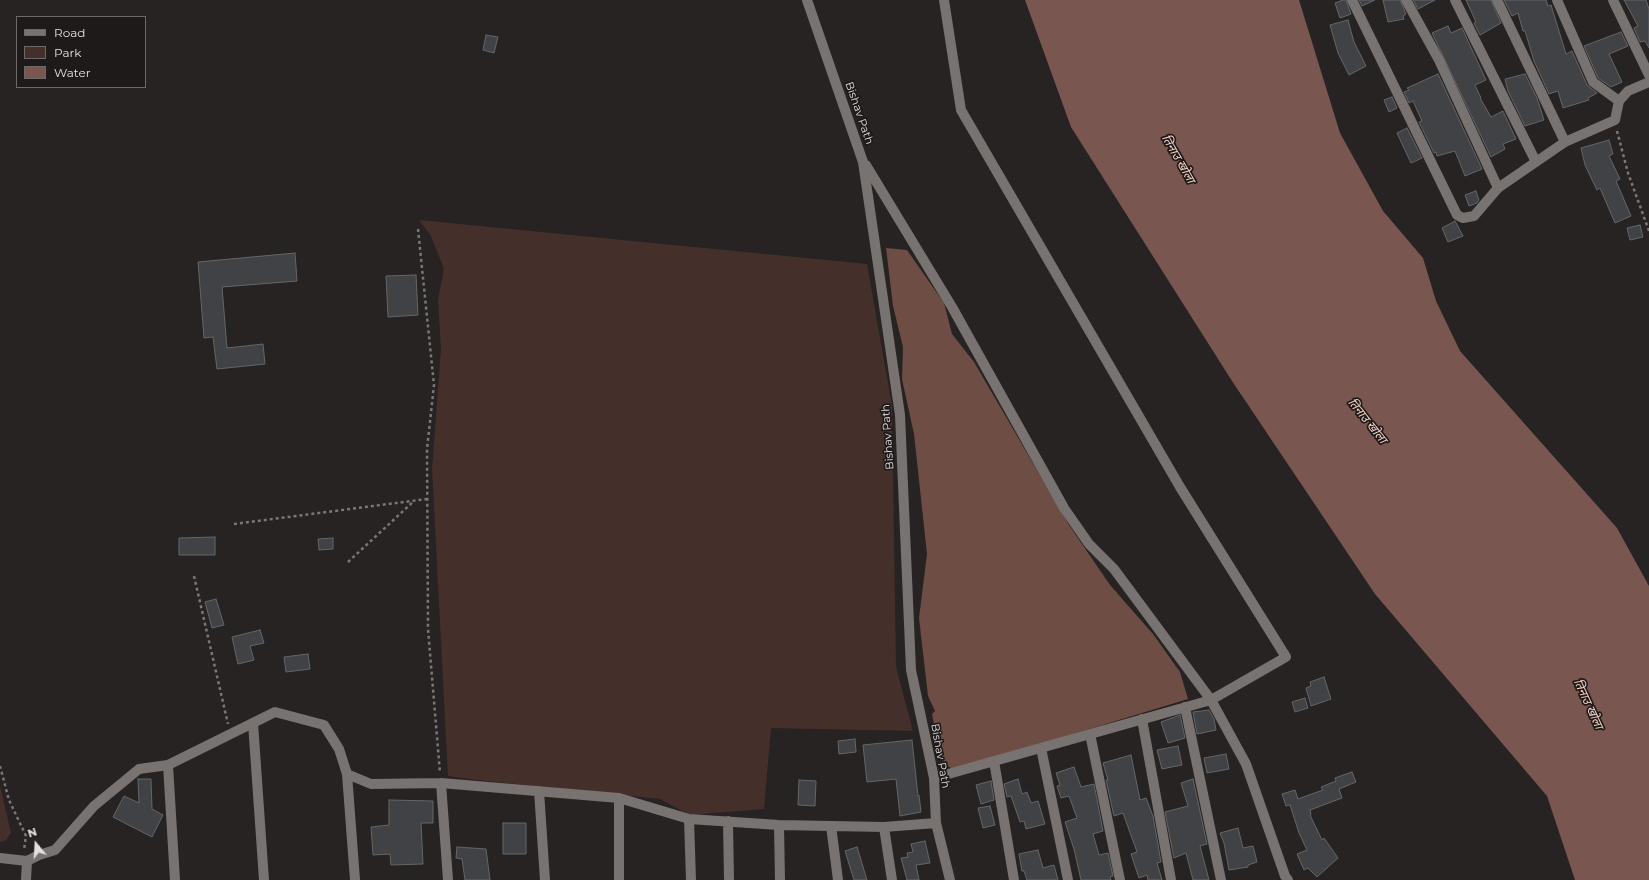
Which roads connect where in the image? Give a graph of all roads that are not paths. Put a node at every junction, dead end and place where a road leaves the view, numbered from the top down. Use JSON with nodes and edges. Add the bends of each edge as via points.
{"nodes":[{"id":1,"x":807,"y":0,"type":"edge"},
{"id":2,"x":944,"y":0,"type":"edge"},
{"id":3,"x":1352,"y":0,"type":"edge"},
{"id":4,"x":1406,"y":0,"type":"edge"},
{"id":5,"x":1455,"y":0,"type":"edge"},
{"id":6,"x":1497,"y":0,"type":"edge"},
{"id":7,"x":1557,"y":0,"type":"edge"},
{"id":8,"x":1613,"y":0,"type":"edge"},
{"id":9,"x":1649,"y":75,"type":"edge"},
{"id":10,"x":1649,"y":82,"type":"edge"},
{"id":11,"x":1619,"y":101,"type":"junction"},
{"id":12,"x":1565,"y":142,"type":"junction"},
{"id":13,"x":864,"y":162,"type":"junction"},
{"id":14,"x":1536,"y":162,"type":"junction"},
{"id":15,"x":1498,"y":188,"type":"junction"},
{"id":16,"x":1211,"y":700,"type":"junction"},
{"id":17,"x":1185,"y":707,"type":"junction"},
{"id":18,"x":1142,"y":719,"type":"junction"},
{"id":19,"x":253,"y":723,"type":"junction"},
{"id":20,"x":1090,"y":734,"type":"junction"},
{"id":21,"x":1040,"y":748,"type":"junction"},
{"id":22,"x":994,"y":761,"type":"junction"},
{"id":23,"x":168,"y":765,"type":"junction"},
{"id":24,"x":347,"y":774,"type":"junction"},
{"id":25,"x":934,"y":778,"type":"junction"},
{"id":26,"x":441,"y":783,"type":"junction"},
{"id":27,"x":539,"y":791,"type":"junction"},
{"id":28,"x":619,"y":798,"type":"junction"},
{"id":29,"x":690,"y":819,"type":"junction"},
{"id":30,"x":728,"y":821,"type":"junction"},
{"id":31,"x":936,"y":823,"type":"junction"},
{"id":32,"x":779,"y":825,"type":"junction"},
{"id":33,"x":831,"y":826,"type":"junction"},
{"id":34,"x":884,"y":827,"type":"junction"},
{"id":35,"x":0,"y":858,"type":"edge"},
{"id":36,"x":24,"y":861,"type":"junction"},
{"id":37,"x":26,"y":880,"type":"edge"},
{"id":38,"x":175,"y":880,"type":"edge"},
{"id":39,"x":264,"y":880,"type":"edge"},
{"id":40,"x":355,"y":880,"type":"edge"},
{"id":41,"x":448,"y":880,"type":"edge"},
{"id":42,"x":545,"y":880,"type":"edge"},
{"id":43,"x":619,"y":880,"type":"edge"},
{"id":44,"x":691,"y":880,"type":"edge"},
{"id":45,"x":728,"y":880,"type":"edge"},
{"id":46,"x":780,"y":880,"type":"edge"},
{"id":47,"x":838,"y":880,"type":"edge"},
{"id":48,"x":892,"y":880,"type":"edge"},
{"id":49,"x":950,"y":880,"type":"edge"},
{"id":50,"x":1014,"y":880,"type":"edge"},
{"id":51,"x":1068,"y":880,"type":"edge"},
{"id":52,"x":1120,"y":880,"type":"edge"},
{"id":53,"x":1171,"y":880,"type":"edge"},
{"id":54,"x":1221,"y":880,"type":"edge"},
{"id":55,"x":1288,"y":880,"type":"edge"}],
"edges":[{"from":1,"to":13,"type":"street","name":"Bishav Path"},
{"from":2,"to":16,"type":"street","via":[[961,110],[1180,487],[1286,657]]},
{"from":3,"to":15,"type":"street","via":[[1457,215],[1463,218],[1474,216]]},
{"from":4,"to":15,"type":"street","via":[[1439,60]]},
{"from":5,"to":14,"type":"street"},
{"from":6,"to":12,"type":"street"},
{"from":7,"to":11,"type":"street","via":[[1593,82]]},
{"from":8,"to":9,"type":"street"},
{"from":10,"to":11,"type":"street","via":[[1628,91]]},
{"from":11,"to":12,"type":"street","via":[[1615,120]]},
{"from":12,"to":14,"type":"street"},
{"from":13,"to":16,"type":"street","via":[[952,307],[1064,508],[1090,544],[1114,569]]},
{"from":13,"to":25,"type":"street","name":"Bishav Path","via":[[900,415],[911,670]]},
{"from":14,"to":15,"type":"street"},
{"from":16,"to":17,"type":"street"},
{"from":16,"to":55,"type":"street","via":[[1246,764]]},
{"from":17,"to":18,"type":"street"},
{"from":17,"to":54,"type":"street"},
{"from":18,"to":20,"type":"street"},
{"from":18,"to":53,"type":"street"},
{"from":19,"to":23,"type":"street"},
{"from":19,"to":24,"type":"street","via":[[275,712],[324,725],[339,749]]},
{"from":19,"to":39,"type":"street"},
{"from":20,"to":21,"type":"street"},
{"from":20,"to":52,"type":"street"},
{"from":21,"to":22,"type":"street"},
{"from":21,"to":51,"type":"street"},
{"from":22,"to":25,"type":"street"},
{"from":22,"to":50,"type":"street"},
{"from":23,"to":36,"type":"street","via":[[139,769],[94,806],[55,850]]},
{"from":23,"to":38,"type":"street"},
{"from":24,"to":26,"type":"street","via":[[371,784]]},
{"from":24,"to":40,"type":"street"},
{"from":25,"to":31,"type":"street","name":"Bishav Path"},
{"from":26,"to":27,"type":"street"},
{"from":26,"to":41,"type":"street"},
{"from":27,"to":28,"type":"street"},
{"from":27,"to":42,"type":"street"},
{"from":28,"to":29,"type":"street"},
{"from":28,"to":43,"type":"street"},
{"from":29,"to":30,"type":"street"},
{"from":29,"to":44,"type":"street"},
{"from":30,"to":32,"type":"street"},
{"from":30,"to":45,"type":"street"},
{"from":31,"to":34,"type":"street"},
{"from":31,"to":49,"type":"street","name":"Bishav Path"},
{"from":32,"to":33,"type":"street"},
{"from":32,"to":46,"type":"street"},
{"from":33,"to":34,"type":"street"},
{"from":33,"to":47,"type":"street"},
{"from":34,"to":48,"type":"street"},
{"from":35,"to":36,"type":"street"},
{"from":36,"to":37,"type":"street"}]}
